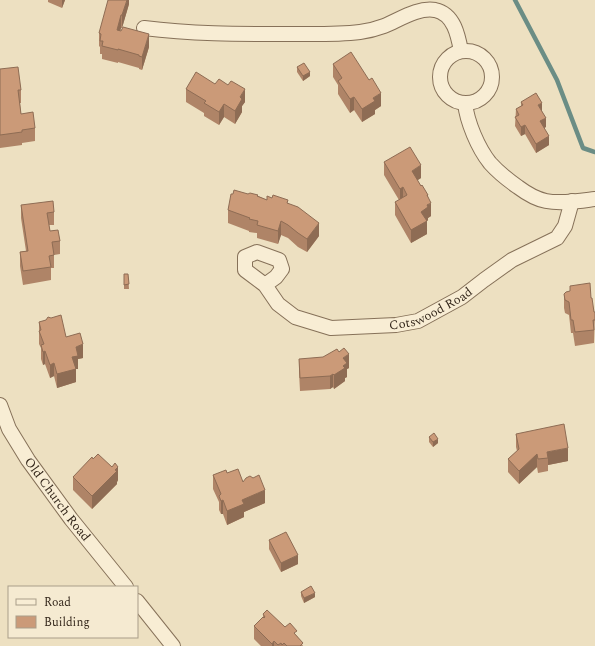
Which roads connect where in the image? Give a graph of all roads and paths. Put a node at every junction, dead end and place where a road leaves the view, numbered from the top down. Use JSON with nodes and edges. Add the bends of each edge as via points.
{"nodes":[{"id":1,"x":144,"y":28,"type":"dead end"},
{"id":2,"x":461,"y":51,"type":"junction"},
{"id":3,"x":465,"y":103,"type":"junction"},
{"id":4,"x":595,"y":199,"type":"edge"},
{"id":5,"x":572,"y":201,"type":"junction"},
{"id":6,"x":265,"y":285,"type":"dead end"},
{"id":7,"x":0,"y":405,"type":"edge"},
{"id":8,"x":125,"y":586,"type":"edge"},
{"id":9,"x":138,"y":602,"type":"edge"},
{"id":10,"x":173,"y":646,"type":"edge"}],
"edges":[{"from":1,"to":2,"type":"street","via":[[227,34],[342,34],[374,30],[414,13],[436,10],[447,16],[454,24]]},
{"from":2,"to":3,"type":"street","via":[[447,58],[442,66],[440,83],[449,97],[456,102]]},
{"from":2,"to":3,"type":"street","via":[[480,54],[488,63],[493,76],[488,92],[482,98]]},
{"from":3,"to":5,"type":"street","via":[[466,113],[482,149],[498,172],[540,200]]},
{"from":4,"to":5,"type":"street"},
{"from":5,"to":6,"type":"street","name":"Cotswood Road","via":[[565,226],[557,238],[512,260],[462,297],[418,321],[396,325],[331,328],[295,317],[278,304]]},
{"from":7,"to":8,"type":"street","name":"Old Church Road","via":[[9,429],[28,460]]},
{"from":9,"to":10,"type":"street"}]}
